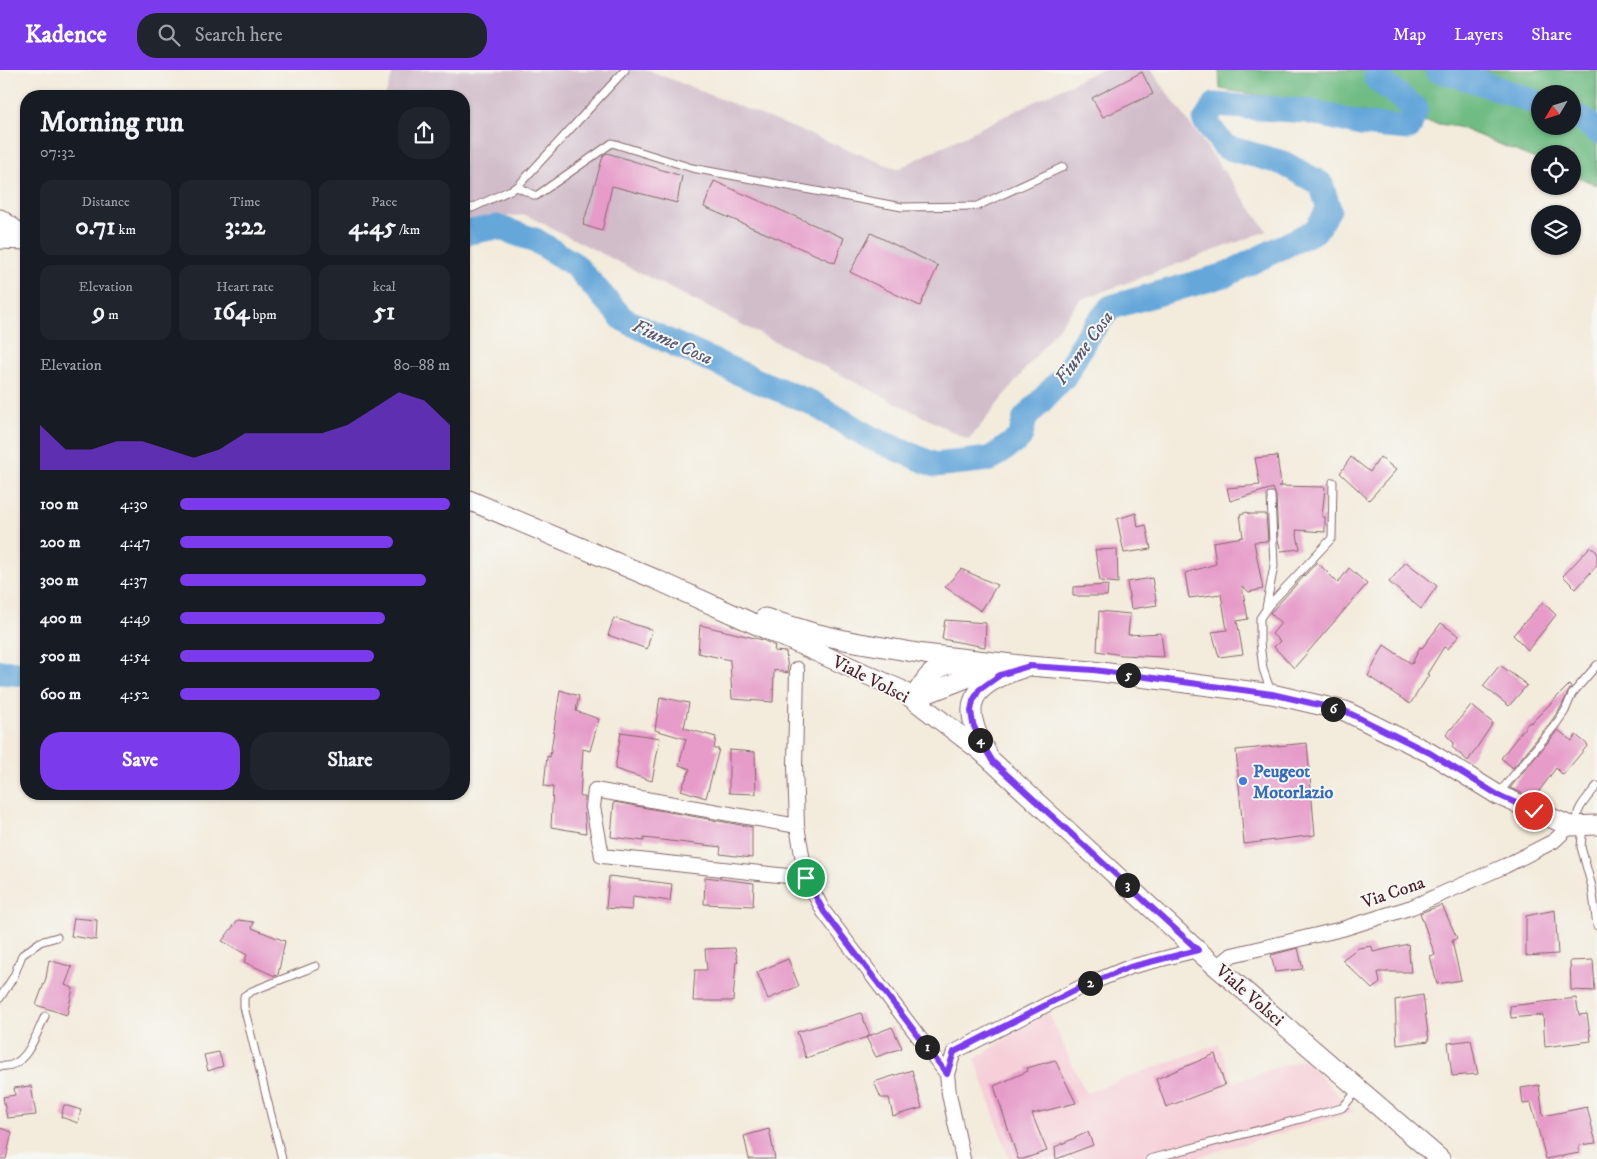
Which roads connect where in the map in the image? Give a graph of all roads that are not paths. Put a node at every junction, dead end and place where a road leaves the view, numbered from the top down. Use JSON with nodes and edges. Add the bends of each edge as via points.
{"nodes":[{"id":1,"x":625,"y":70,"type":"edge"},
{"id":2,"x":1063,"y":167,"type":"dead end"},
{"id":3,"x":517,"y":187,"type":"junction"},
{"id":4,"x":470,"y":208,"type":"edge"},
{"id":5,"x":0,"y":219,"type":"edge"},
{"id":6,"x":20,"y":234,"type":"edge"},
{"id":7,"x":20,"y":239,"type":"edge"},
{"id":8,"x":0,"y":240,"type":"edge"},
{"id":9,"x":1333,"y":482,"type":"dead end"},
{"id":10,"x":1272,"y":496,"type":"dead end"},
{"id":11,"x":470,"y":501,"type":"edge"},
{"id":12,"x":712,"y":605,"type":"junction"},
{"id":13,"x":1265,"y":610,"type":"junction"},
{"id":14,"x":982,"y":660,"type":"junction"},
{"id":15,"x":1597,"y":665,"type":"edge"},
{"id":16,"x":1029,"y":666,"type":"junction"},
{"id":17,"x":797,"y":669,"type":"dead end"},
{"id":18,"x":1272,"y":694,"type":"junction"},
{"id":19,"x":913,"y":699,"type":"junction"},
{"id":20,"x":993,"y":762,"type":"junction"},
{"id":21,"x":1597,"y":786,"type":"edge"},
{"id":22,"x":1498,"y":795,"type":"junction"},
{"id":23,"x":797,"y":826,"type":"junction"},
{"id":24,"x":1582,"y":826,"type":"edge"},
{"id":25,"x":806,"y":878,"type":"junction"},
{"id":26,"x":1597,"y":926,"type":"edge"},
{"id":27,"x":57,"y":937,"type":"dead end"},
{"id":28,"x":1198,"y":950,"type":"junction"},
{"id":29,"x":316,"y":966,"type":"dead end"},
{"id":30,"x":1218,"y":967,"type":"junction"},
{"id":31,"x":0,"y":998,"type":"edge"},
{"id":32,"x":45,"y":1016,"type":"dead end"},
{"id":33,"x":0,"y":1066,"type":"edge"},
{"id":34,"x":947,"y":1074,"type":"junction"},
{"id":35,"x":1359,"y":1089,"type":"junction"},
{"id":36,"x":282,"y":1159,"type":"edge"},
{"id":37,"x":963,"y":1159,"type":"edge"},
{"id":38,"x":1150,"y":1159,"type":"edge"},
{"id":39,"x":1440,"y":1159,"type":"edge"}],
"edges":[{"from":1,"to":3,"type":"lane"},
{"from":2,"to":3,"type":"lane","via":[[977,206],[902,208],[692,168],[612,143],[536,196]]},
{"from":3,"to":4,"type":"lane"},
{"from":5,"to":6,"type":"street"},
{"from":7,"to":8,"type":"street"},
{"from":9,"to":13,"type":"lane","via":[[1332,538]]},
{"from":10,"to":13,"type":"lane","via":[[1274,566]]},
{"from":11,"to":12,"type":"street","name":"Viale Volsci"},
{"from":12,"to":14,"type":"street","via":[[849,641]]},
{"from":12,"to":19,"type":"street","name":"Viale Volsci","via":[[901,690]]},
{"from":13,"to":18,"type":"lane","via":[[1260,618],[1262,669]]},
{"from":14,"to":16,"type":"street"},
{"from":14,"to":19,"type":"street","via":[[939,668],[926,677]]},
{"from":15,"to":22,"type":"lane","via":[[1572,694],[1556,724]]},
{"from":16,"to":18,"type":"street","via":[[1094,670]]},
{"from":16,"to":19,"type":"street","via":[[977,674]]},
{"from":16,"to":20,"type":"street","via":[[990,681],[979,690],[973,701],[973,724]]},
{"from":17,"to":23,"type":"street"},
{"from":18,"to":22,"type":"street","via":[[1345,711],[1430,753]]},
{"from":19,"to":20,"type":"street","name":"Viale Volsci"},
{"from":20,"to":28,"type":"street","name":"Viale Volsci"},
{"from":21,"to":24,"type":"lane","via":[[1576,814]]},
{"from":22,"to":24,"type":"street"},
{"from":23,"to":25,"type":"street"},
{"from":23,"to":25,"type":"street","via":[[595,790],[593,807],[602,856]]},
{"from":24,"to":26,"type":"lane","via":[[1581,847],[1592,887]]},
{"from":24,"to":30,"type":"street","name":"Via Cona","via":[[1505,866],[1412,907],[1342,929],[1232,955]]},
{"from":25,"to":34,"type":"street","via":[[824,912]]},
{"from":27,"to":31,"type":"lane","via":[[40,942],[22,955]]},
{"from":28,"to":30,"type":"street","name":"Viale Volsci"},
{"from":28,"to":34,"type":"street","via":[[1130,967],[1083,986],[954,1052]]},
{"from":29,"to":36,"type":"lane","via":[[244,996]]},
{"from":30,"to":35,"type":"street","name":"Viale Volsci"},
{"from":32,"to":33,"type":"lane","via":[[27,1053],[17,1063]]},
{"from":34,"to":37,"type":"street"},
{"from":35,"to":38,"type":"lane","via":[[1342,1108]]},
{"from":35,"to":39,"type":"street","name":"Viale Volsci"}]}
